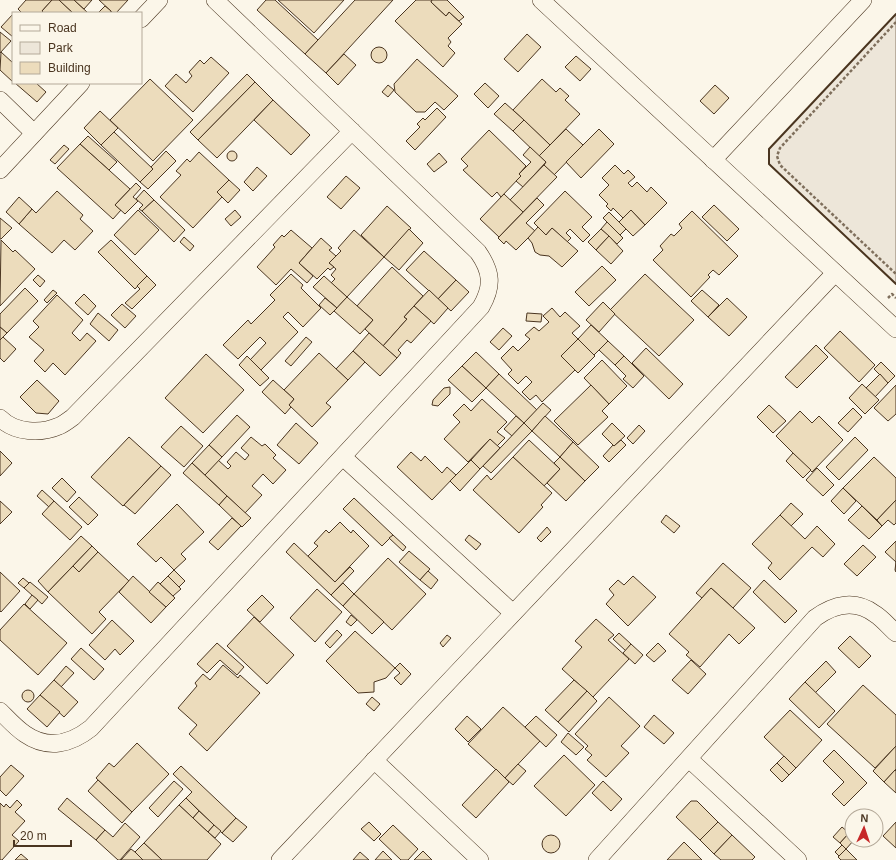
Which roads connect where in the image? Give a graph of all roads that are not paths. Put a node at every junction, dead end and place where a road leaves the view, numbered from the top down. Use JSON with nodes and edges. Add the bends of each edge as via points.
{"nodes":[{"id":1,"x":159,"y":0,"type":"edge"},
{"id":2,"x":215,"y":0,"type":"edge"},
{"id":3,"x":541,"y":0,"type":"edge"},
{"id":4,"x":863,"y":0,"type":"edge"},
{"id":5,"x":142,"y":18,"type":"edge"},
{"id":6,"x":81,"y":84,"type":"edge"},
{"id":7,"x":0,"y":100,"type":"edge"},
{"id":8,"x":352,"y":131,"type":"junction"},
{"id":9,"x":34,"y":133,"type":"junction"},
{"id":10,"x":713,"y":160,"type":"junction"},
{"id":11,"x":0,"y":170,"type":"edge"},
{"id":12,"x":835,"y":273,"type":"junction"},
{"id":13,"x":896,"y":329,"type":"edge"},
{"id":14,"x":0,"y":418,"type":"edge"},
{"id":15,"x":343,"y":457,"type":"junction"},
{"id":16,"x":513,"y":613,"type":"junction"},
{"id":17,"x":896,"y":633,"type":"edge"},
{"id":18,"x":0,"y":711,"type":"edge"},
{"id":19,"x":689,"y":759,"type":"junction"},
{"id":20,"x":374,"y":760,"type":"junction"},
{"id":21,"x":280,"y":860,"type":"edge"},
{"id":22,"x":480,"y":860,"type":"edge"},
{"id":23,"x":597,"y":860,"type":"edge"},
{"id":24,"x":798,"y":860,"type":"edge"}],
"edges":[{"from":1,"to":5,"type":"street"},
{"from":2,"to":8,"type":"street"},
{"from":3,"to":10,"type":"street"},
{"from":4,"to":10,"type":"street"},
{"from":6,"to":9,"type":"street"},
{"from":7,"to":9,"type":"street"},
{"from":8,"to":14,"type":"street","via":[[73,418],[47,431],[32,431],[17,428]]},
{"from":8,"to":15,"type":"street","via":[[478,252],[485,262],[490,285],[481,308]]},
{"from":9,"to":11,"type":"street"},
{"from":10,"to":12,"type":"street"},
{"from":12,"to":13,"type":"street"},
{"from":12,"to":16,"type":"street"},
{"from":15,"to":16,"type":"street"},
{"from":15,"to":18,"type":"street","via":[[80,737],[66,742],[38,741],[25,734]]},
{"from":16,"to":20,"type":"street"},
{"from":17,"to":19,"type":"street","via":[[876,614],[864,607],[838,606],[826,610],[815,618]]},
{"from":19,"to":23,"type":"street"},
{"from":19,"to":24,"type":"street"},
{"from":20,"to":21,"type":"street"},
{"from":20,"to":22,"type":"street"}]}
